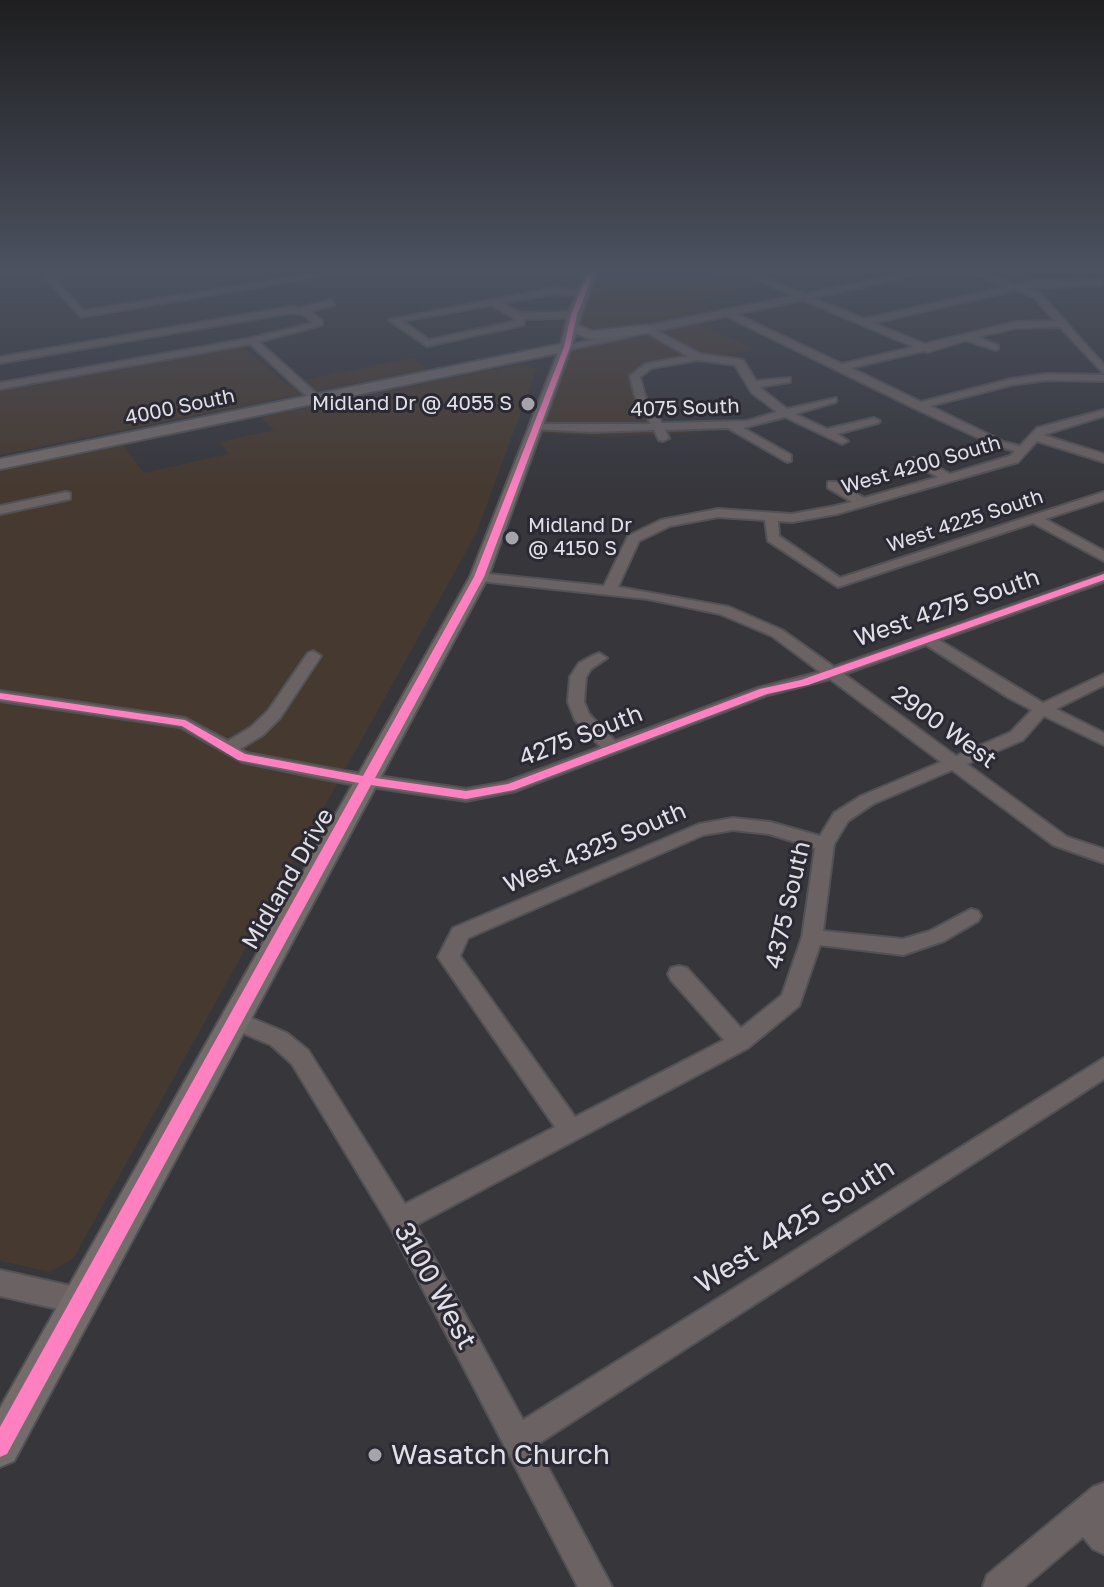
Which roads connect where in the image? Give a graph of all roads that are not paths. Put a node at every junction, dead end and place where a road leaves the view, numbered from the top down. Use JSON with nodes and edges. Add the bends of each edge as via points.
{"nodes":[{"id":1,"x":105,"y":344,"type":"edge"},
{"id":2,"x":235,"y":344,"type":"edge"},
{"id":3,"x":255,"y":344,"type":"edge"},
{"id":4,"x":538,"y":344,"type":"edge"},
{"id":5,"x":568,"y":344,"type":"edge"},
{"id":6,"x":580,"y":344,"type":"edge"},
{"id":7,"x":674,"y":344,"type":"edge"},
{"id":8,"x":791,"y":344,"type":"edge"},
{"id":9,"x":916,"y":344,"type":"edge"},
{"id":10,"x":944,"y":344,"type":"edge"},
{"id":11,"x":987,"y":344,"type":"edge"},
{"id":12,"x":1080,"y":344,"type":"edge"},
{"id":13,"x":567,"y":347,"type":"junction"},
{"id":14,"x":995,"y":347,"type":"dead end"},
{"id":15,"x":928,"y":349,"type":"junction"},
{"id":16,"x":43,"y":355,"type":"junction"},
{"id":17,"x":698,"y":357,"type":"junction"},
{"id":18,"x":0,"y":360,"type":"edge"},
{"id":19,"x":498,"y":361,"type":"junction"},
{"id":20,"x":840,"y":368,"type":"junction"},
{"id":21,"x":1104,"y":371,"type":"edge"},
{"id":22,"x":436,"y":374,"type":"junction"},
{"id":23,"x":556,"y":374,"type":"junction"},
{"id":24,"x":58,"y":376,"type":"junction"},
{"id":25,"x":1104,"y":378,"type":"edge"},
{"id":26,"x":786,"y":380,"type":"dead end"},
{"id":27,"x":753,"y":385,"type":"junction"},
{"id":28,"x":0,"y":386,"type":"edge"},
{"id":29,"x":316,"y":399,"type":"junction"},
{"id":30,"x":832,"y":400,"type":"dead end"},
{"id":31,"x":918,"y":406,"type":"junction"},
{"id":32,"x":785,"y":413,"type":"junction"},
{"id":33,"x":1104,"y":413,"type":"edge"},
{"id":34,"x":874,"y":421,"type":"dead end"},
{"id":35,"x":732,"y":426,"type":"junction"},
{"id":36,"x":536,"y":427,"type":"junction"},
{"id":37,"x":661,"y":433,"type":"junction"},
{"id":38,"x":827,"y":433,"type":"junction"},
{"id":39,"x":1035,"y":437,"type":"junction"},
{"id":40,"x":842,"y":441,"type":"dead end"},
{"id":41,"x":1024,"y":450,"type":"junction"},
{"id":42,"x":787,"y":458,"type":"dead end"},
{"id":43,"x":1104,"y":458,"type":"edge"},
{"id":44,"x":917,"y":461,"type":"dead end"},
{"id":45,"x":0,"y":464,"type":"edge"},
{"id":46,"x":949,"y":478,"type":"junction"},
{"id":47,"x":832,"y":485,"type":"dead end"},
{"id":48,"x":66,"y":496,"type":"dead end"},
{"id":49,"x":1104,"y":496,"type":"edge"},
{"id":50,"x":863,"y":503,"type":"junction"},
{"id":51,"x":0,"y":510,"type":"edge"},
{"id":52,"x":771,"y":518,"type":"junction"},
{"id":53,"x":1035,"y":519,"type":"junction"},
{"id":54,"x":1104,"y":557,"type":"edge"},
{"id":55,"x":479,"y":577,"type":"junction"},
{"id":56,"x":1104,"y":577,"type":"edge"},
{"id":57,"x":609,"y":591,"type":"junction"},
{"id":58,"x":930,"y":641,"type":"junction"},
{"id":59,"x":313,"y":656,"type":"dead end"},
{"id":60,"x":599,"y":658,"type":"dead end"},
{"id":61,"x":830,"y":674,"type":"junction"},
{"id":62,"x":1104,"y":679,"type":"edge"},
{"id":63,"x":804,"y":683,"type":"joint"},
{"id":64,"x":0,"y":696,"type":"edge"},
{"id":65,"x":1041,"y":710,"type":"junction"},
{"id":66,"x":1104,"y":740,"type":"edge"},
{"id":67,"x":611,"y":747,"type":"junction"},
{"id":68,"x":228,"y":749,"type":"junction"},
{"id":69,"x":952,"y":763,"type":"junction"},
{"id":70,"x":369,"y":780,"type":"junction"},
{"id":71,"x":825,"y":844,"type":"junction"},
{"id":72,"x":1104,"y":856,"type":"edge"},
{"id":73,"x":971,"y":916,"type":"dead end"},
{"id":74,"x":812,"y":937,"type":"junction"},
{"id":75,"x":679,"y":974,"type":"dead end"},
{"id":76,"x":234,"y":1020,"type":"junction"},
{"id":77,"x":740,"y":1042,"type":"junction"},
{"id":78,"x":1101,"y":1073,"type":"edge"},
{"id":79,"x":571,"y":1131,"type":"junction"},
{"id":80,"x":400,"y":1220,"type":"junction"},
{"id":81,"x":0,"y":1283,"type":"edge"},
{"id":82,"x":80,"y":1301,"type":"junction"},
{"id":83,"x":519,"y":1439,"type":"junction"},
{"id":84,"x":0,"y":1447,"type":"edge"},
{"id":85,"x":1098,"y":1517,"type":"edge"},
{"id":86,"x":596,"y":1587,"type":"edge"},
{"id":87,"x":999,"y":1587,"type":"edge"}],
"edges":[{"from":1,"to":16,"type":"street"},
{"from":2,"to":24,"type":"street"},
{"from":3,"to":29,"type":"street"},
{"from":4,"to":22,"type":"main road"},
{"from":5,"to":13,"type":"main road","name":"Midland Drive"},
{"from":6,"to":13,"type":"street","name":"4000 South"},
{"from":7,"to":17,"type":"street"},
{"from":8,"to":20,"type":"street"},
{"from":9,"to":15,"type":"street"},
{"from":10,"to":15,"type":"street"},
{"from":11,"to":14,"type":"street"},
{"from":12,"to":21,"type":"street"},
{"from":13,"to":19,"type":"main road","name":"4000 South"},
{"from":13,"to":23,"type":"main road","name":"Midland Drive"},
{"from":15,"to":20,"type":"street"},
{"from":16,"to":18,"type":"street"},
{"from":16,"to":24,"type":"street"},
{"from":17,"to":27,"type":"street","via":[[739,362]]},
{"from":17,"to":37,"type":"street","via":[[649,366],[635,376]]},
{"from":19,"to":22,"type":"main road","name":"4000 South"},
{"from":19,"to":23,"type":"main road","via":[[539,363]]},
{"from":20,"to":31,"type":"street"},
{"from":22,"to":29,"type":"main road","name":"4000 South"},
{"from":23,"to":36,"type":"main road","name":"Midland Drive"},
{"from":24,"to":28,"type":"street"},
{"from":25,"to":31,"type":"street","via":[[1011,382]]},
{"from":26,"to":27,"type":"street"},
{"from":27,"to":32,"type":"street"},
{"from":29,"to":45,"type":"main road","name":"4000 South"},
{"from":30,"to":32,"type":"street","name":"4075 South"},
{"from":31,"to":41,"type":"street"},
{"from":32,"to":35,"type":"street","name":"4075 South"},
{"from":32,"to":38,"type":"street"},
{"from":33,"to":39,"type":"street","name":"West 4200 South","via":[[1055,424]]},
{"from":34,"to":38,"type":"street"},
{"from":35,"to":37,"type":"street","name":"4075 South"},
{"from":35,"to":42,"type":"street"},
{"from":36,"to":37,"type":"street","name":"4075 South"},
{"from":36,"to":55,"type":"main road","name":"Midland Drive"},
{"from":38,"to":40,"type":"street"},
{"from":39,"to":41,"type":"street","name":"West 4200 South"},
{"from":39,"to":43,"type":"street"},
{"from":41,"to":46,"type":"street","name":"West 4200 South","via":[[1014,459]]},
{"from":44,"to":46,"type":"street"},
{"from":46,"to":50,"type":"street","name":"West 4200 South"},
{"from":47,"to":50,"type":"street"},
{"from":48,"to":51,"type":"street"},
{"from":49,"to":53,"type":"street","name":"West 4225 South"},
{"from":50,"to":52,"type":"street","name":"West 4200 South","via":[[815,515]]},
{"from":52,"to":53,"type":"street","name":"West 4225 South","via":[[773,538],[838,583]]},
{"from":52,"to":57,"type":"street","name":"West 4200 South","via":[[736,510],[666,523],[633,539]]},
{"from":53,"to":54,"type":"street"},
{"from":55,"to":57,"type":"street","name":"2900 West"},
{"from":55,"to":70,"type":"main road","name":"Midland Drive"},
{"from":56,"to":58,"type":"street","name":"West 4275 South"},
{"from":57,"to":61,"type":"street","name":"2900 West","via":[[739,616],[777,633]]},
{"from":58,"to":61,"type":"street","name":"West 4275 South"},
{"from":58,"to":65,"type":"street"},
{"from":59,"to":68,"type":"street","via":[[274,714]]},
{"from":60,"to":67,"type":"street","via":[[578,677],[576,702],[581,716]]},
{"from":61,"to":63,"type":"street","name":"West 4275 South"},
{"from":61,"to":69,"type":"street","name":"2900 West"},
{"from":62,"to":65,"type":"street","name":"4375 South"},
{"from":63,"to":67,"type":"street","name":"4275 South","via":[[764,691]]},
{"from":64,"to":68,"type":"street","name":"4275 South","via":[[185,723]]},
{"from":65,"to":66,"type":"street"},
{"from":65,"to":69,"type":"street","name":"4375 South","via":[[1017,736]]},
{"from":67,"to":70,"type":"street","name":"4275 South","via":[[510,787],[466,795]]},
{"from":68,"to":70,"type":"street","name":"4275 South","via":[[242,757]]},
{"from":69,"to":71,"type":"street","name":"4375 South","via":[[867,800],[841,817]]},
{"from":69,"to":72,"type":"street","name":"2900 West","via":[[1060,841]]},
{"from":70,"to":76,"type":"main road","name":"Midland Drive"},
{"from":71,"to":74,"type":"street","name":"4375 South"},
{"from":71,"to":79,"type":"street","name":"West 4325 South","via":[[770,828],[733,824],[699,830],[460,933],[449,957]]},
{"from":73,"to":74,"type":"street","via":[[937,936],[903,947]]},
{"from":74,"to":77,"type":"street","name":"4375 South","via":[[791,1000]]},
{"from":75,"to":77,"type":"street"},
{"from":76,"to":80,"type":"street","name":"3100 West","via":[[279,1039],[300,1057]]},
{"from":76,"to":82,"type":"main road","name":"Midland Drive"},
{"from":77,"to":79,"type":"street","name":"4375 South"},
{"from":78,"to":83,"type":"street","name":"West 4425 South"},
{"from":79,"to":80,"type":"street","name":"4375 South"},
{"from":80,"to":83,"type":"street","name":"3100 West"},
{"from":81,"to":82,"type":"street"},
{"from":82,"to":84,"type":"main road","name":"Midland Drive"},
{"from":83,"to":86,"type":"street","name":"3100 West"},
{"from":85,"to":87,"type":"street"}]}
